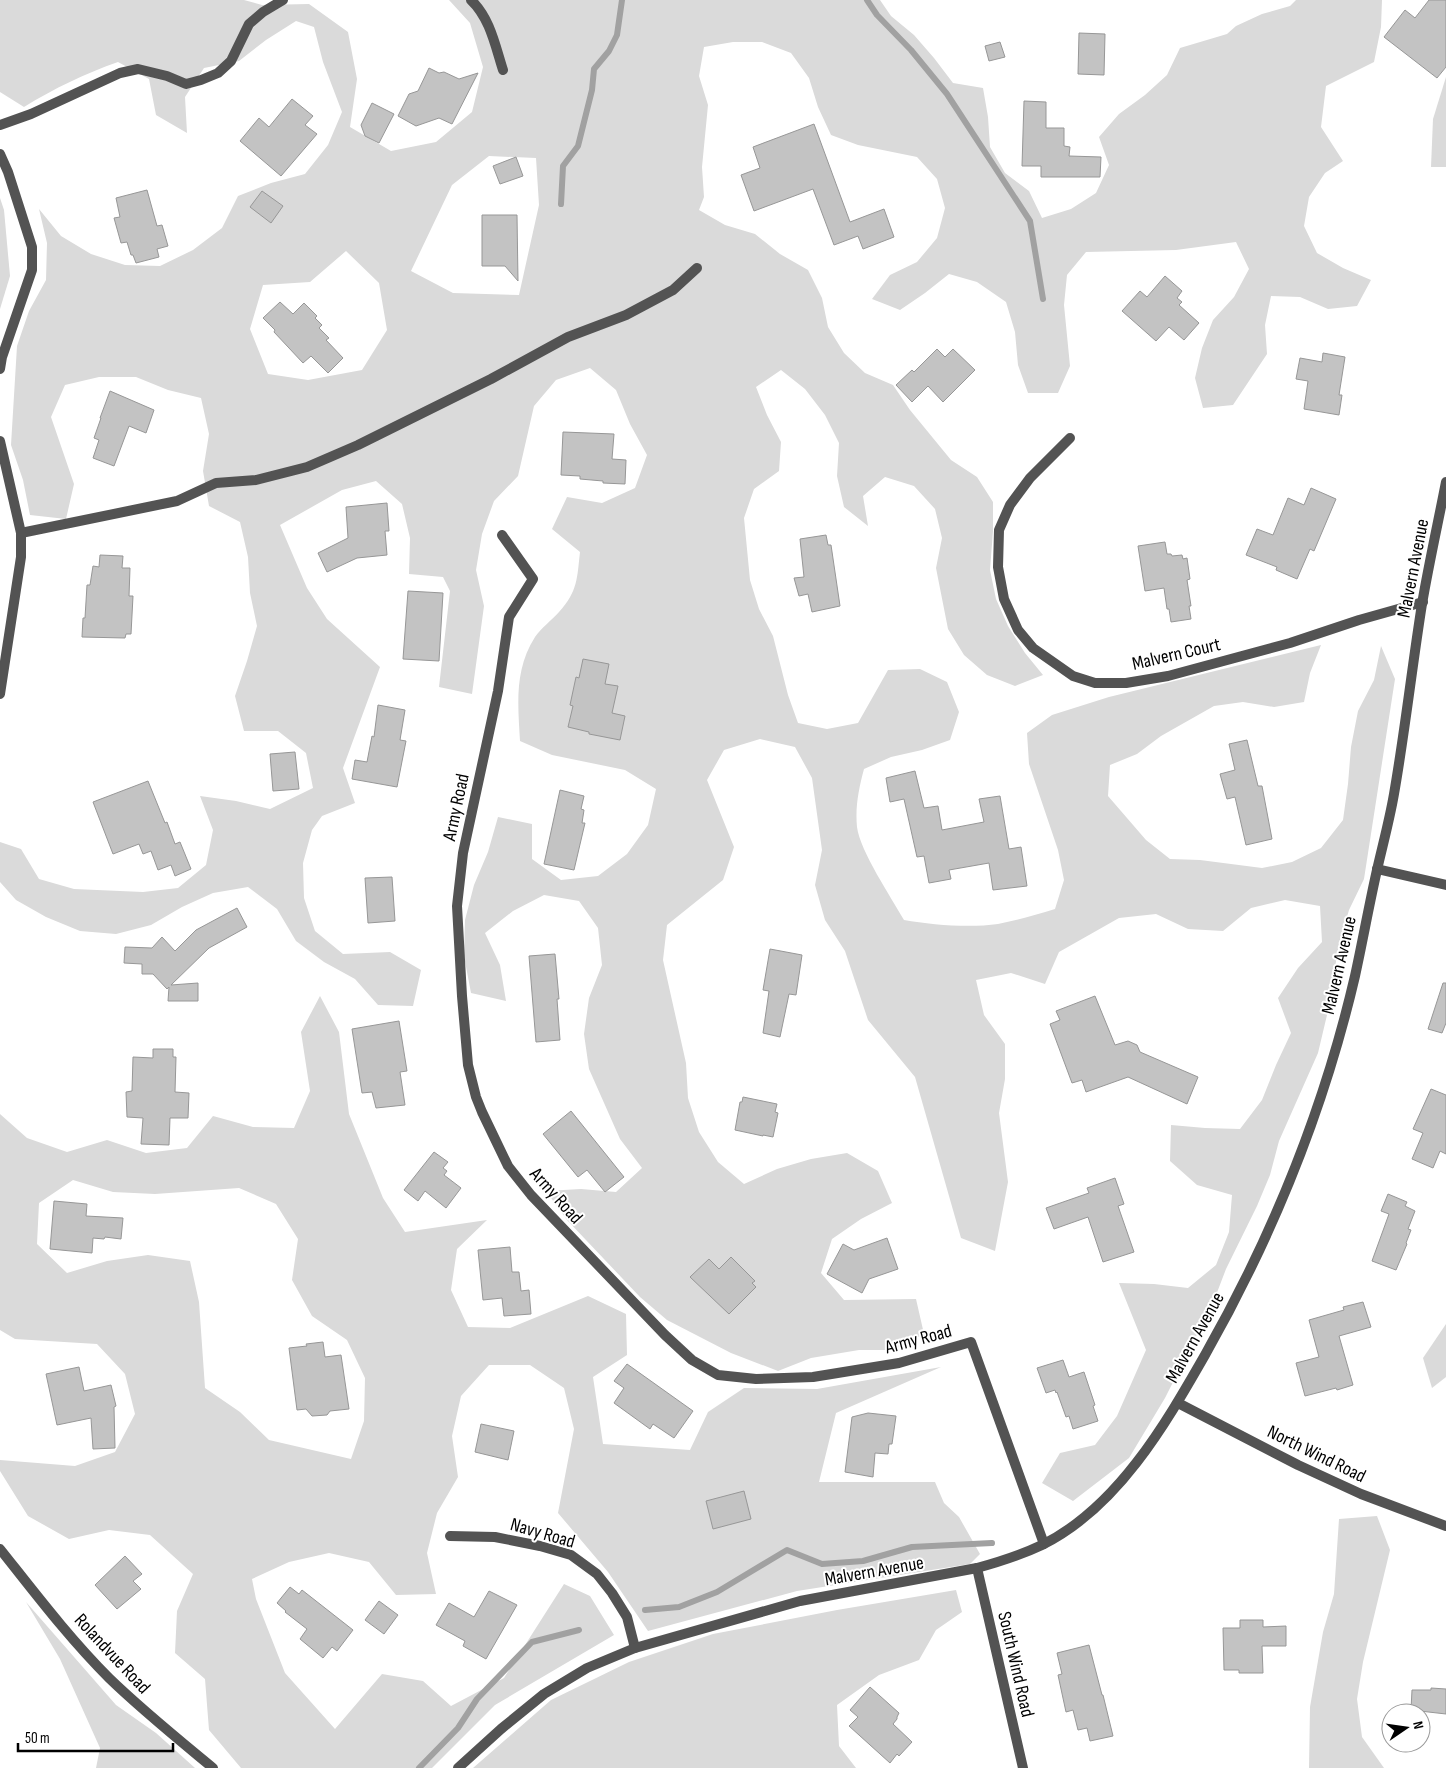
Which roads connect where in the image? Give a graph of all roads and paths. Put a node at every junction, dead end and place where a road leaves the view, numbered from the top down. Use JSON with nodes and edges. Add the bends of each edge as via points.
{"nodes":[{"id":1,"x":283,"y":0,"type":"edge"},
{"id":2,"x":471,"y":0,"type":"edge"},
{"id":3,"x":503,"y":70,"type":"dead end"},
{"id":4,"x":0,"y":125,"type":"edge"},
{"id":5,"x":0,"y":154,"type":"edge"},
{"id":6,"x":697,"y":268,"type":"dead end"},
{"id":7,"x":0,"y":369,"type":"edge"},
{"id":8,"x":1070,"y":438,"type":"dead end"},
{"id":9,"x":0,"y":441,"type":"edge"},
{"id":10,"x":1446,"y":482,"type":"edge"},
{"id":11,"x":21,"y":533,"type":"junction"},
{"id":12,"x":502,"y":535,"type":"dead end"},
{"id":13,"x":1422,"y":602,"type":"junction"},
{"id":14,"x":0,"y":694,"type":"edge"},
{"id":15,"x":1377,"y":869,"type":"junction"},
{"id":16,"x":1446,"y":885,"type":"edge"},
{"id":17,"x":1178,"y":1402,"type":"junction"},
{"id":18,"x":1446,"y":1526,"type":"edge"},
{"id":19,"x":450,"y":1536,"type":"dead end"},
{"id":20,"x":1044,"y":1544,"type":"junction"},
{"id":21,"x":0,"y":1549,"type":"edge"},
{"id":22,"x":978,"y":1568,"type":"junction"},
{"id":23,"x":635,"y":1648,"type":"junction"},
{"id":24,"x":213,"y":1768,"type":"edge"},
{"id":25,"x":458,"y":1768,"type":"edge"},
{"id":26,"x":1023,"y":1768,"type":"edge"}],
"edges":[{"from":1,"to":4,"type":"street","via":[[249,24],[231,61],[218,73],[186,84],[138,70],[120,72]]},
{"from":2,"to":3,"type":"street","via":[[480,9],[491,32]]},
{"from":5,"to":7,"type":"street","via":[[32,247],[32,270]]},
{"from":6,"to":11,"type":"street","via":[[673,290],[626,315],[568,337],[474,388],[307,467],[256,480],[216,483],[177,501]]},
{"from":8,"to":13,"type":"street","name":"Malvern Court","via":[[1030,478],[1010,505],[999,530],[998,567],[1004,599],[1018,630],[1033,648],[1073,676],[1095,682],[1126,683],[1168,676]]},
{"from":9,"to":11,"type":"street"},
{"from":10,"to":13,"type":"street","name":"Malvern Avenue"},
{"from":11,"to":14,"type":"street","via":[[21,557]]},
{"from":12,"to":20,"type":"street","name":"Army Road","via":[[533,579],[510,617],[498,691],[463,853],[457,906],[468,1065],[476,1097],[508,1166],[531,1195],[665,1335],[692,1360],[718,1375],[756,1379],[812,1377],[899,1363],[971,1342]]},
{"from":13,"to":15,"type":"street","name":"Malvern Avenue","via":[[1394,797]]},
{"from":15,"to":16,"type":"street"},
{"from":15,"to":17,"type":"street","name":"Malvern Avenue","via":[[1350,995],[1304,1144],[1249,1271]]},
{"from":17,"to":18,"type":"street","name":"North Wind Road","via":[[1360,1494]]},
{"from":17,"to":20,"type":"street","name":"Malvern Avenue","via":[[1153,1441],[1113,1489],[1074,1526]]},
{"from":19,"to":23,"type":"street","name":"Navy Road","via":[[495,1537],[571,1555],[597,1574],[612,1593],[627,1617]]},
{"from":20,"to":22,"type":"street","name":"Malvern Avenue"},
{"from":21,"to":24,"type":"street","name":"Rolandvue Road","via":[[107,1676]]},
{"from":22,"to":23,"type":"street","name":"Malvern Avenue","via":[[800,1601]]},
{"from":22,"to":26,"type":"street","name":"South Wind Road"},
{"from":23,"to":25,"type":"street","name":"Malvern Avenue","via":[[587,1668],[544,1694]]}]}
